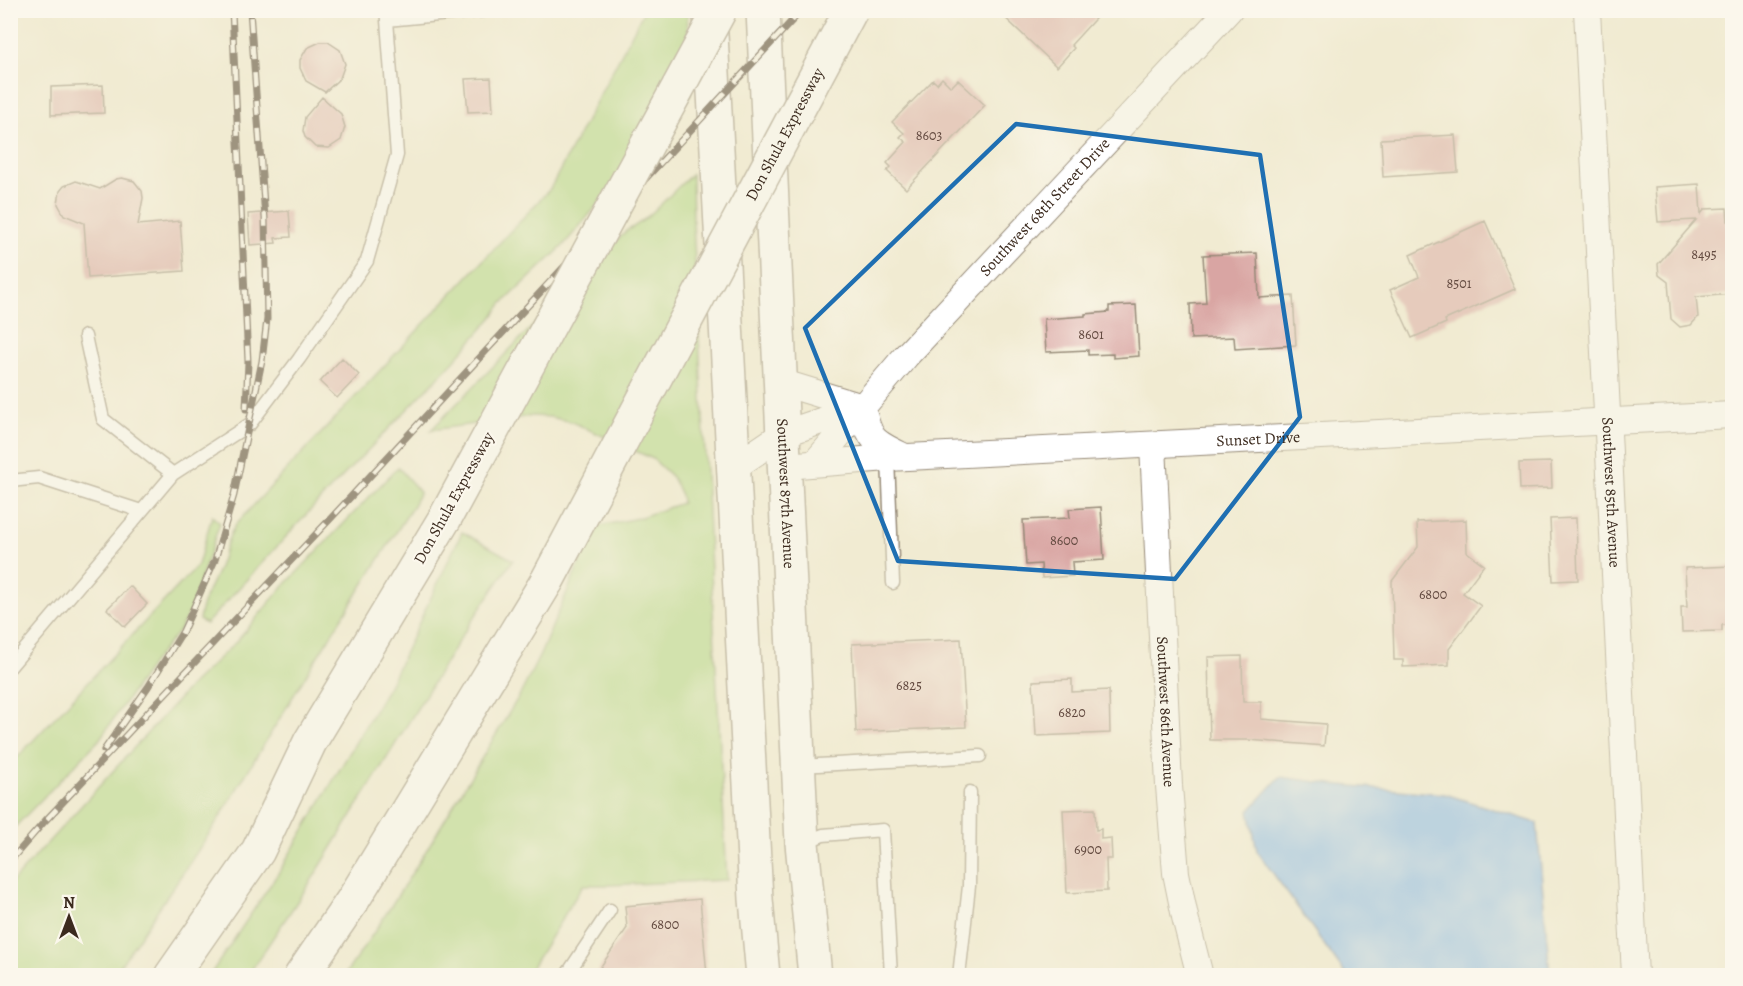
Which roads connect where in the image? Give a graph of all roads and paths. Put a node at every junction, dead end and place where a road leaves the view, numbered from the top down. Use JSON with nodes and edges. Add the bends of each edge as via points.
{"nodes":[{"id":1,"x":490,"y":10,"type":"edge"},
{"id":2,"x":710,"y":10,"type":"edge"},
{"id":3,"x":720,"y":10,"type":"edge"},
{"id":4,"x":763,"y":10,"type":"edge"},
{"id":5,"x":851,"y":10,"type":"edge"},
{"id":6,"x":1229,"y":10,"type":"edge"},
{"id":7,"x":1587,"y":10,"type":"edge"},
{"id":8,"x":387,"y":15,"type":"edge"},
{"id":9,"x":85,"y":336,"type":"dead end"},
{"id":10,"x":780,"y":382,"type":"junction"},
{"id":11,"x":862,"y":407,"type":"junction"},
{"id":12,"x":1732,"y":415,"type":"edge"},
{"id":13,"x":1608,"y":422,"type":"junction"},
{"id":14,"x":1153,"y":445,"type":"junction"},
{"id":15,"x":794,"y":454,"type":"junction"},
{"id":16,"x":897,"y":457,"type":"junction"},
{"id":17,"x":733,"y":468,"type":"junction"},
{"id":18,"x":173,"y":474,"type":"junction"},
{"id":19,"x":10,"y":481,"type":"edge"},
{"id":20,"x":141,"y":511,"type":"junction"},
{"id":21,"x":893,"y":583,"type":"dead end"},
{"id":22,"x":10,"y":667,"type":"edge"},
{"id":23,"x":980,"y":756,"type":"dead end"},
{"id":24,"x":798,"y":766,"type":"junction"},
{"id":25,"x":970,"y":792,"type":"dead end"},
{"id":26,"x":802,"y":843,"type":"junction"},
{"id":27,"x":756,"y":898,"type":"junction"},
{"id":28,"x":610,"y":910,"type":"dead end"},
{"id":29,"x":171,"y":975,"type":"edge"},
{"id":30,"x":301,"y":975,"type":"edge"},
{"id":31,"x":566,"y":975,"type":"edge"},
{"id":32,"x":763,"y":975,"type":"edge"},
{"id":33,"x":815,"y":975,"type":"edge"},
{"id":34,"x":891,"y":975,"type":"edge"},
{"id":35,"x":959,"y":975,"type":"edge"},
{"id":36,"x":1200,"y":975,"type":"edge"},
{"id":37,"x":1635,"y":975,"type":"edge"}],
"edges":[{"from":1,"to":8,"type":"lane"},
{"from":2,"to":17,"type":"main road"},
{"from":3,"to":29,"type":"main road","name":"Don Shula Expressway","bridge":true,"via":[[444,518],[310,742],[258,851]]},
{"from":4,"to":10,"type":"main road","name":"Southwest 87th Avenue"},
{"from":5,"to":30,"type":"main road","name":"Don Shula Expressway","bridge":true,"via":[[547,581],[353,900]]},
{"from":6,"to":11,"type":"street","name":"Southwest 68th Street Drive"},
{"from":7,"to":13,"type":"street","name":"Southwest 85th Avenue"},
{"from":8,"to":18,"type":"lane","via":[[397,155],[367,261],[250,424]]},
{"from":9,"to":18,"type":"lane","via":[[103,419]]},
{"from":10,"to":11,"type":"street"},
{"from":10,"to":15,"type":"main road","name":"Southwest 87th Avenue"},
{"from":11,"to":15,"type":"street"},
{"from":11,"to":15,"type":"street","name":"Southwest 68th Street Drive"},
{"from":11,"to":16,"type":"street","via":[[873,439]]},
{"from":12,"to":13,"type":"street","name":"Sunset Drive"},
{"from":13,"to":14,"type":"street","name":"Sunset Drive"},
{"from":13,"to":37,"type":"street","name":"Southwest 85th Avenue"},
{"from":14,"to":16,"type":"street","name":"Sunset Drive"},
{"from":14,"to":36,"type":"street","name":"Southwest 86th Avenue","via":[[1175,865]]},
{"from":15,"to":16,"type":"street","name":"Sunset Drive"},
{"from":15,"to":17,"type":"main road"},
{"from":15,"to":24,"type":"main road","name":"Southwest 87th Avenue"},
{"from":16,"to":21,"type":"lane"},
{"from":17,"to":27,"type":"main road"},
{"from":18,"to":20,"type":"lane"},
{"from":19,"to":20,"type":"lane","via":[[39,478]]},
{"from":20,"to":22,"type":"lane"},
{"from":23,"to":24,"type":"lane"},
{"from":24,"to":26,"type":"main road","name":"Southwest 87th Avenue"},
{"from":25,"to":35,"type":"lane","via":[[969,886]]},
{"from":26,"to":27,"type":"main road","via":[[783,857]]},
{"from":26,"to":33,"type":"main road","name":"Southwest 87th Avenue"},
{"from":26,"to":34,"type":"lane","via":[[823,835],[883,831]]},
{"from":27,"to":32,"type":"main road"},
{"from":28,"to":31,"type":"lane"}]}
